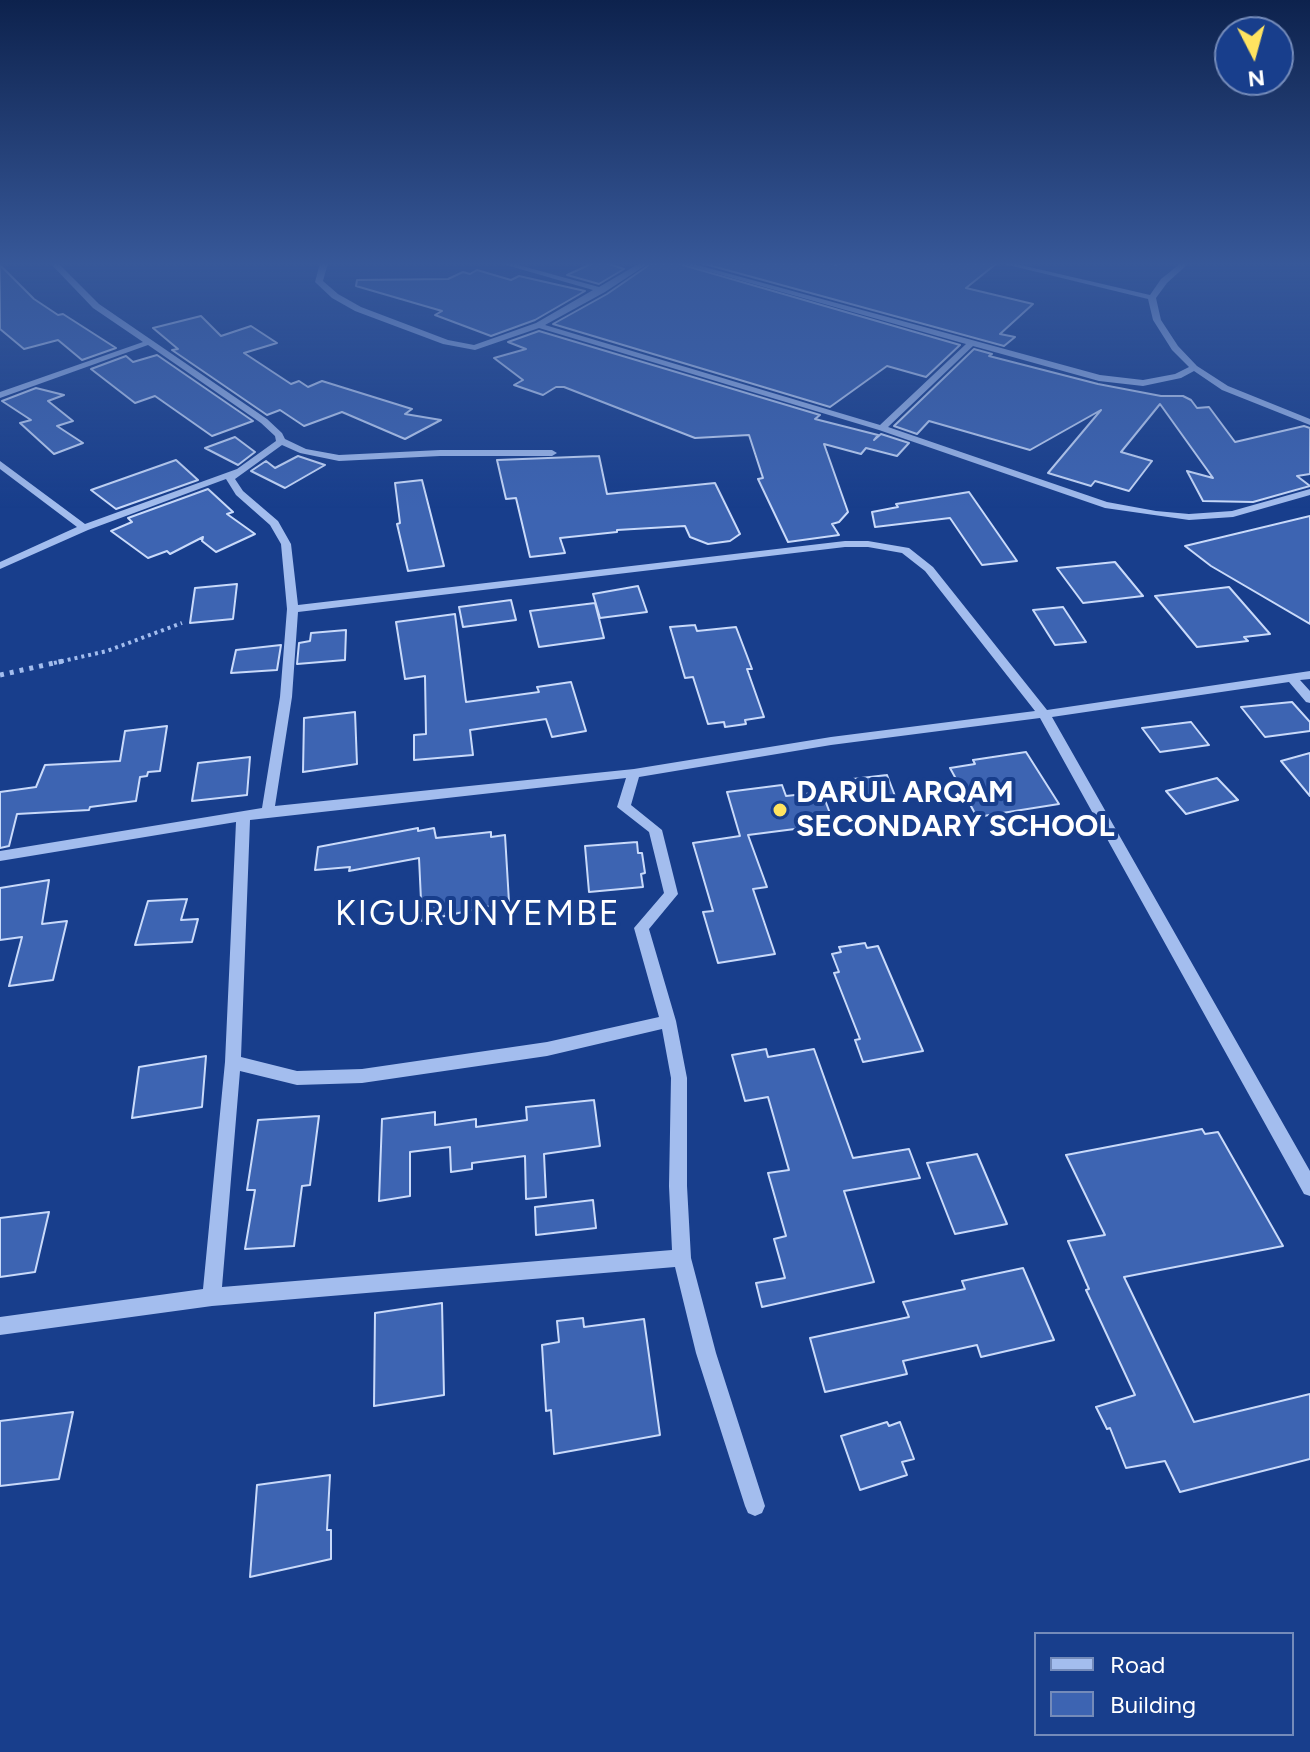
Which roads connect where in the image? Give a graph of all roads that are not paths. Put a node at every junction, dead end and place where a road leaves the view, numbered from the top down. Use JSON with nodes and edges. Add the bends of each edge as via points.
{"nodes":[{"id":1,"x":141,"y":345,"type":"edge"},
{"id":2,"x":153,"y":345,"type":"edge"},
{"id":3,"x":459,"y":345,"type":"edge"},
{"id":4,"x":484,"y":345,"type":"edge"},
{"id":5,"x":606,"y":345,"type":"edge"},
{"id":6,"x":969,"y":345,"type":"edge"},
{"id":7,"x":982,"y":345,"type":"edge"},
{"id":8,"x":1174,"y":345,"type":"edge"},
{"id":9,"x":1194,"y":368,"type":"junction"},
{"id":10,"x":0,"y":395,"type":"edge"},
{"id":11,"x":1310,"y":422,"type":"edge"},
{"id":12,"x":882,"y":428,"type":"junction"},
{"id":13,"x":281,"y":441,"type":"junction"},
{"id":14,"x":552,"y":453,"type":"dead end"},
{"id":15,"x":0,"y":464,"type":"edge"},
{"id":16,"x":236,"y":472,"type":"junction"},
{"id":17,"x":1310,"y":492,"type":"edge"},
{"id":18,"x":84,"y":528,"type":"junction"},
{"id":19,"x":0,"y":566,"type":"edge"},
{"id":20,"x":293,"y":609,"type":"junction"},
{"id":21,"x":1310,"y":675,"type":"edge"},
{"id":22,"x":1292,"y":678,"type":"junction"},
{"id":23,"x":1310,"y":699,"type":"edge"},
{"id":24,"x":1044,"y":714,"type":"junction"},
{"id":25,"x":634,"y":773,"type":"junction"},
{"id":26,"x":268,"y":812,"type":"junction"},
{"id":27,"x":243,"y":817,"type":"junction"},
{"id":28,"x":0,"y":856,"type":"edge"},
{"id":29,"x":668,"y":1021,"type":"junction"},
{"id":30,"x":233,"y":1062,"type":"junction"},
{"id":31,"x":1310,"y":1188,"type":"edge"},
{"id":32,"x":682,"y":1258,"type":"junction"},
{"id":33,"x":212,"y":1297,"type":"junction"},
{"id":34,"x":0,"y":1326,"type":"edge"},
{"id":35,"x":755,"y":1506,"type":"dead end"}],
"edges":[{"from":1,"to":10,"type":"street"},
{"from":2,"to":13,"type":"street","via":[[264,421]]},
{"from":3,"to":4,"type":"street"},
{"from":5,"to":12,"type":"street"},
{"from":6,"to":12,"type":"street"},
{"from":7,"to":9,"type":"street","via":[[1117,382],[1165,380]]},
{"from":8,"to":9,"type":"street"},
{"from":9,"to":11,"type":"street","via":[[1225,388]]},
{"from":12,"to":17,"type":"street","via":[[1105,505],[1156,514],[1233,514]]},
{"from":13,"to":14,"type":"street","via":[[339,458]]},
{"from":13,"to":16,"type":"street"},
{"from":15,"to":18,"type":"street"},
{"from":16,"to":18,"type":"street"},
{"from":16,"to":20,"type":"street","via":[[232,484],[274,523],[286,544]]},
{"from":18,"to":19,"type":"street"},
{"from":20,"to":24,"type":"street","via":[[816,547],[888,546],[905,550],[929,569]]},
{"from":20,"to":26,"type":"street"},
{"from":21,"to":22,"type":"street"},
{"from":22,"to":23,"type":"street"},
{"from":22,"to":24,"type":"street"},
{"from":24,"to":25,"type":"street"},
{"from":24,"to":31,"type":"street"},
{"from":25,"to":26,"type":"street"},
{"from":25,"to":29,"type":"street","via":[[624,807],[655,830],[671,894],[641,928]]},
{"from":26,"to":27,"type":"street"},
{"from":27,"to":28,"type":"street"},
{"from":27,"to":30,"type":"street"},
{"from":29,"to":30,"type":"street","via":[[547,1049],[362,1076],[297,1078]]},
{"from":29,"to":32,"type":"street","via":[[679,1078]]},
{"from":30,"to":33,"type":"street"},
{"from":32,"to":33,"type":"street"},
{"from":32,"to":35,"type":"street"},
{"from":33,"to":34,"type":"street"}]}
